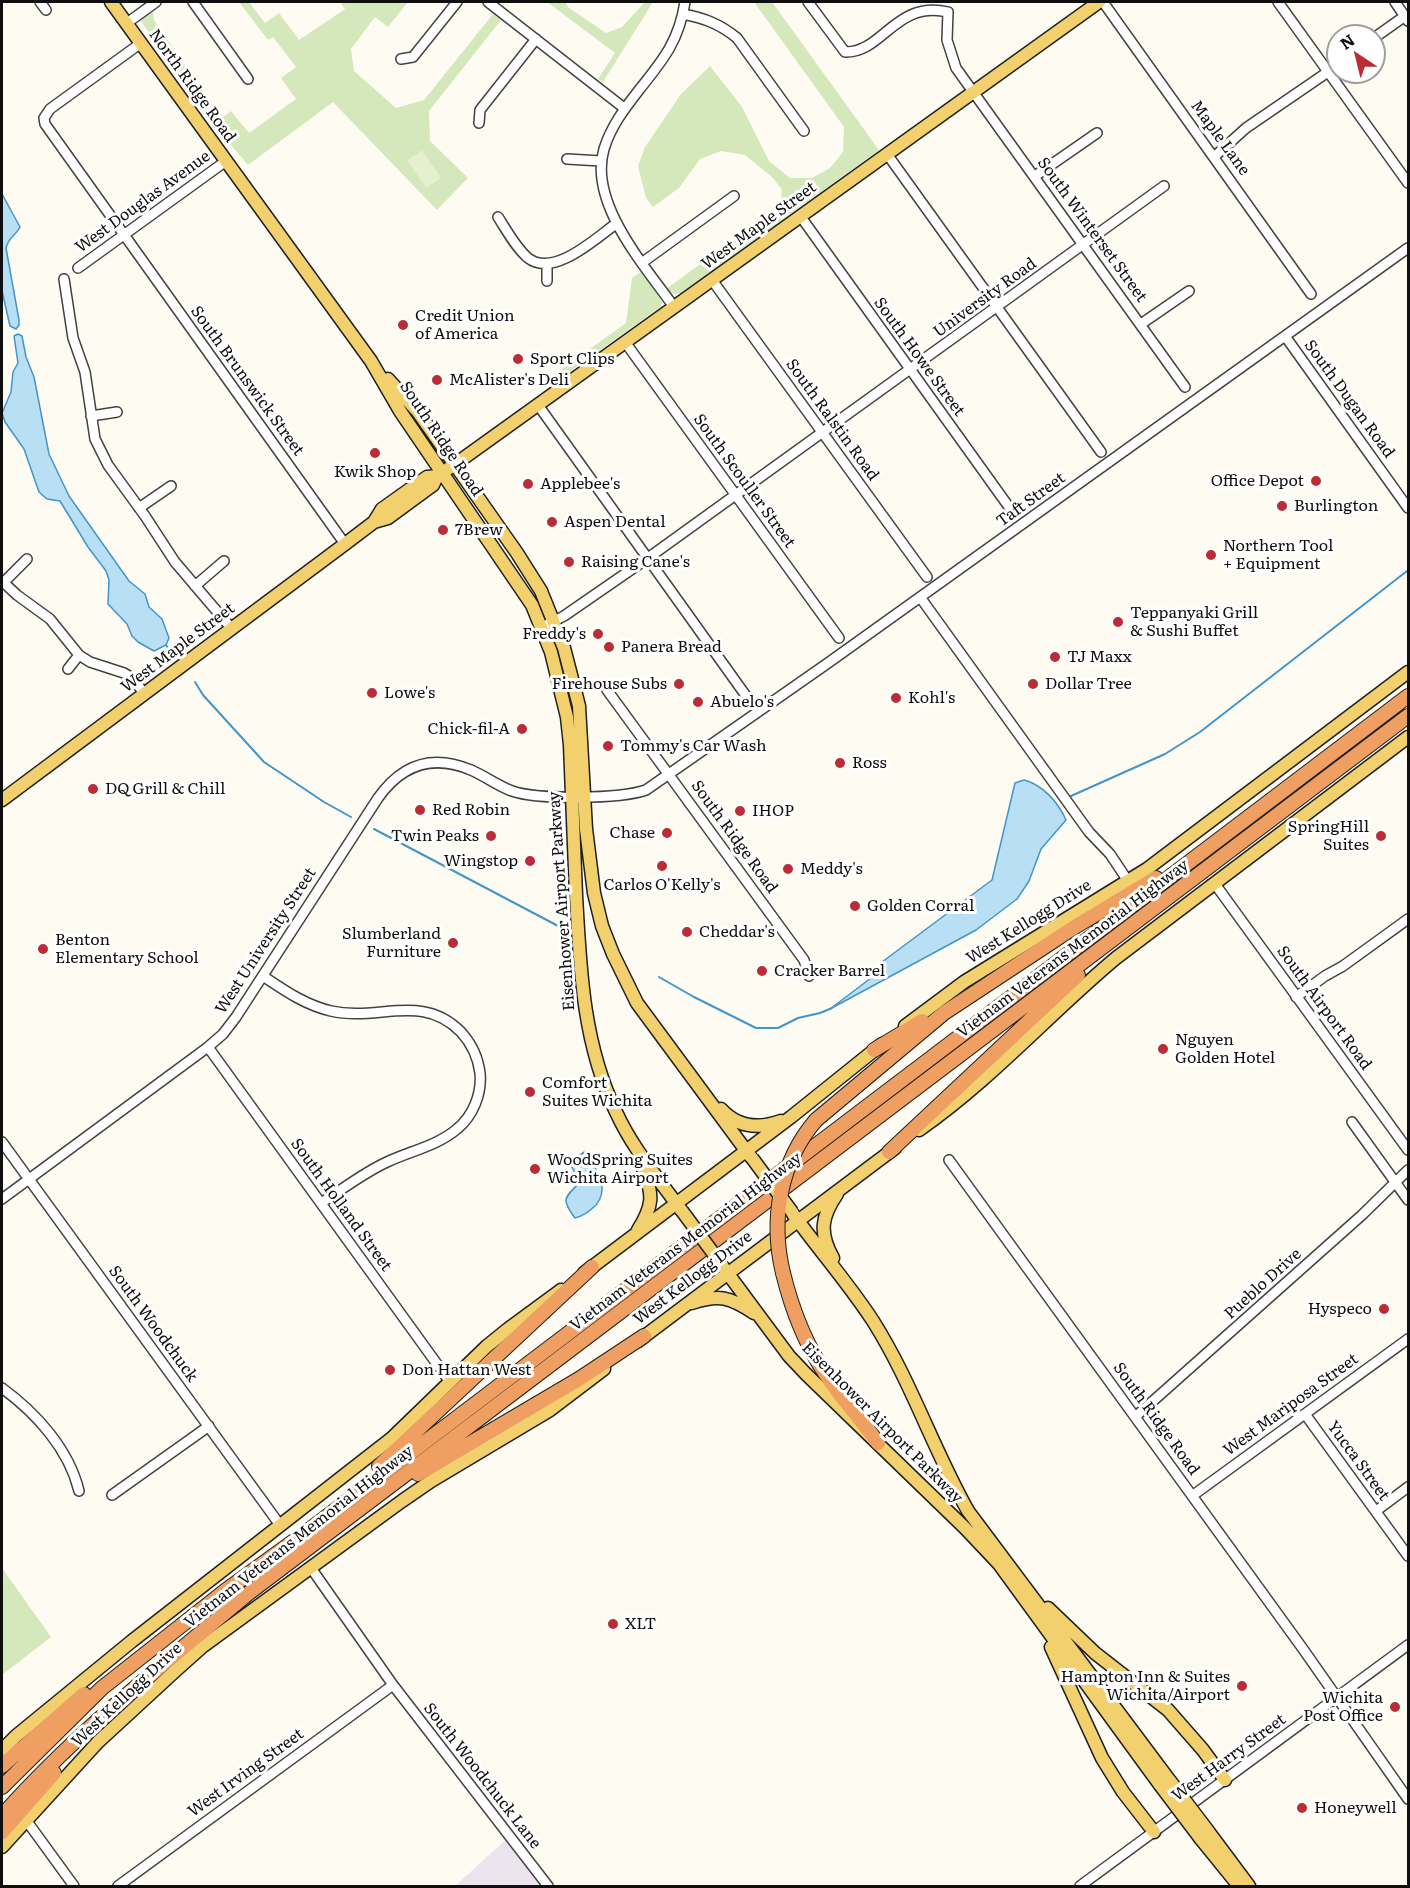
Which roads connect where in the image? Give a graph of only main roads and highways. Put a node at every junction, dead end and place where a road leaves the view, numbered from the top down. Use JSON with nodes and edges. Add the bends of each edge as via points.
{"nodes":[{"id":1,"x":111,"y":2,"type":"edge"},
{"id":2,"x":1099,"y":2,"type":"edge"},
{"id":3,"x":255,"y":201,"type":"joint"},
{"id":4,"x":371,"y":361,"type":"junction"},
{"id":5,"x":454,"y":465,"type":"junction"},
{"id":6,"x":439,"y":474,"type":"junction"},
{"id":7,"x":548,"y":624,"type":"junction"},
{"id":8,"x":1408,"y":672,"type":"edge"},
{"id":9,"x":1408,"y":696,"type":"edge"},
{"id":10,"x":1408,"y":716,"type":"edge"},
{"id":11,"x":1408,"y":737,"type":"edge"},
{"id":12,"x":2,"y":800,"type":"edge"},
{"id":13,"x":1229,"y":833,"type":"junction"},
{"id":14,"x":1120,"y":934,"type":"junction"},
{"id":15,"x":984,"y":986,"type":"junction"},
{"id":16,"x":874,"y":1050,"type":"junction"},
{"id":17,"x":694,"y":1081,"type":"junction"},
{"id":18,"x":791,"y":1117,"type":"junction"},
{"id":19,"x":633,"y":1145,"type":"junction"},
{"id":20,"x":889,"y":1152,"type":"junction"},
{"id":21,"x":749,"y":1155,"type":"junction"},
{"id":22,"x":842,"y":1186,"type":"junction"},
{"id":23,"x":680,"y":1208,"type":"junction"},
{"id":24,"x":794,"y":1216,"type":"junction"},
{"id":25,"x":634,"y":1236,"type":"junction"},
{"id":26,"x":592,"y":1267,"type":"junction"},
{"id":27,"x":725,"y":1269,"type":"junction"},
{"id":28,"x":851,"y":1291,"type":"junction"},
{"id":29,"x":685,"y":1305,"type":"junction"},
{"id":30,"x":766,"y":1325,"type":"junction"},
{"id":31,"x":644,"y":1336,"type":"junction"},
{"id":32,"x":878,"y":1443,"type":"junction"},
{"id":33,"x":365,"y":1505,"type":"junction"},
{"id":34,"x":301,"y":1536,"type":"junction"},
{"id":35,"x":1024,"y":1584,"type":"junction"},
{"id":36,"x":1037,"y":1619,"type":"junction"},
{"id":37,"x":155,"y":1646,"type":"junction"},
{"id":38,"x":156,"y":1670,"type":"junction"},
{"id":39,"x":2,"y":1750,"type":"edge"},
{"id":40,"x":2,"y":1766,"type":"edge"},
{"id":41,"x":1225,"y":1780,"type":"road end"},
{"id":42,"x":1165,"y":1783,"type":"junction"},
{"id":43,"x":2,"y":1787,"type":"edge"},
{"id":44,"x":2,"y":1816,"type":"edge"},
{"id":45,"x":2,"y":1832,"type":"edge"},
{"id":46,"x":1154,"y":1832,"type":"road end"},
{"id":47,"x":1204,"y":1834,"type":"junction"},
{"id":48,"x":2,"y":1847,"type":"edge"},
{"id":49,"x":1239,"y":1887,"type":"edge"},
{"id":50,"x":1250,"y":1887,"type":"edge"}],
"edges":[{"from":1,"to":3,"type":"main road","name":"North Ridge Road"},
{"from":2,"to":5,"type":"main road","name":"West Maple Street"},
{"from":3,"to":4,"type":"main road","name":"South Ridge Road"},
{"from":4,"to":5,"type":"main road","name":"South Ridge Road","via":[[418,412]]},
{"from":4,"to":6,"type":"main road","name":"South Ridge Road"},
{"from":5,"to":6,"type":"main road","name":"West Maple Street"},
{"from":5,"to":7,"type":"main road","name":"South Ridge Road","via":[[541,591]]},
{"from":6,"to":7,"type":"main road","name":"South Ridge Road"},
{"from":6,"to":12,"type":"main road","name":"West Maple Street","via":[[433,485],[388,518],[374,522]]},
{"from":7,"to":17,"type":"main road","name":"Eisenhower Airport Parkway","via":[[564,648],[579,706],[586,829],[602,926],[637,1003]]},
{"from":7,"to":19,"type":"main road","name":"Eisenhower Airport Parkway","via":[[567,717],[579,959],[590,1037],[615,1111]]},
{"from":8,"to":16,"type":"main road","name":"West Kellogg Drive","via":[[1128,881],[964,982]]},
{"from":9,"to":13,"type":"highway","name":"Vietnam Veterans Memorial Highway"},
{"from":10,"to":14,"type":"highway","name":"Vietnam Veterans Memorial Highway"},
{"from":11,"to":20,"type":"main road","name":"West Kellogg Drive","via":[[1116,958],[967,1094]]},
{"from":13,"to":15,"type":"highway"},
{"from":13,"to":34,"type":"highway","name":"Vietnam Veterans Memorial Highway"},
{"from":14,"to":20,"type":"highway"},
{"from":14,"to":33,"type":"highway","name":"Vietnam Veterans Memorial Highway"},
{"from":15,"to":16,"type":"highway"},
{"from":15,"to":32,"type":"highway","bridge":true,"via":[[944,1013],[816,1120],[796,1151],[781,1189],[780,1258],[790,1302],[805,1340],[826,1376]]},
{"from":16,"to":18,"type":"main road","name":"West Kellogg Drive"},
{"from":17,"to":18,"type":"main road","via":[[724,1112],[744,1125],[768,1126]]},
{"from":17,"to":21,"type":"main road","name":"Eisenhower Airport Parkway"},
{"from":18,"to":21,"type":"main road","name":"West Kellogg Drive"},
{"from":19,"to":23,"type":"main road","name":"Eisenhower Airport Parkway"},
{"from":19,"to":25,"type":"main road","via":[[651,1192],[646,1218]]},
{"from":20,"to":22,"type":"main road","name":"West Kellogg Drive"},
{"from":21,"to":23,"type":"main road","name":"West Kellogg Drive"},
{"from":21,"to":24,"type":"main road","name":"Eisenhower Airport Parkway","bridge":true},
{"from":22,"to":24,"type":"main road","name":"West Kellogg Drive"},
{"from":22,"to":28,"type":"main road","via":[[827,1209],[824,1234]]},
{"from":23,"to":25,"type":"main road","name":"West Kellogg Drive"},
{"from":23,"to":27,"type":"main road","name":"Eisenhower Airport Parkway","bridge":true},
{"from":24,"to":27,"type":"main road","name":"West Kellogg Drive"},
{"from":24,"to":28,"type":"main road","name":"Eisenhower Airport Parkway"},
{"from":25,"to":26,"type":"main road","name":"West Kellogg Drive"},
{"from":26,"to":34,"type":"highway"},
{"from":26,"to":39,"type":"main road","name":"West Kellogg Drive","via":[[508,1329],[392,1438],[106,1661]]},
{"from":27,"to":29,"type":"main road","name":"West Kellogg Drive"},
{"from":27,"to":30,"type":"main road","name":"Eisenhower Airport Parkway"},
{"from":28,"to":35,"type":"main road","name":"Eisenhower Airport Parkway","via":[[883,1339],[968,1511]]},
{"from":29,"to":30,"type":"main road","via":[[706,1298],[727,1298],[756,1314]]},
{"from":29,"to":31,"type":"main road","name":"West Kellogg Drive"},
{"from":30,"to":32,"type":"main road","name":"Eisenhower Airport Parkway","via":[[806,1374]]},
{"from":31,"to":33,"type":"highway","via":[[579,1379]]},
{"from":31,"to":48,"type":"main road","name":"West Kellogg Drive","via":[[550,1410],[431,1481],[202,1647],[98,1742]]},
{"from":32,"to":36,"type":"main road","name":"Eisenhower Airport Parkway","via":[[999,1564]]},
{"from":33,"to":38,"type":"highway","name":"Vietnam Veterans Memorial Highway"},
{"from":34,"to":37,"type":"highway","name":"Vietnam Veterans Memorial Highway"},
{"from":35,"to":41,"type":"main road","via":[[1095,1653],[1168,1710]]},
{"from":35,"to":42,"type":"main road","name":"Eisenhower Airport Parkway"},
{"from":36,"to":42,"type":"main road","name":"Eisenhower Airport Parkway"},
{"from":36,"to":46,"type":"main road","via":[[1102,1758]]},
{"from":37,"to":40,"type":"highway","via":[[88,1691]]},
{"from":37,"to":43,"type":"highway","name":"Vietnam Veterans Memorial Highway","via":[[102,1688]]},
{"from":38,"to":44,"type":"highway","name":"Vietnam Veterans Memorial Highway","via":[[67,1747]]},
{"from":38,"to":45,"type":"highway","via":[[73,1751]]},
{"from":42,"to":47,"type":"main road","name":"Eisenhower Airport Parkway","bridge":true},
{"from":47,"to":49,"type":"main road","name":"Eisenhower Airport Parkway"},
{"from":47,"to":50,"type":"main road","name":"Eisenhower Airport Parkway"}]}
